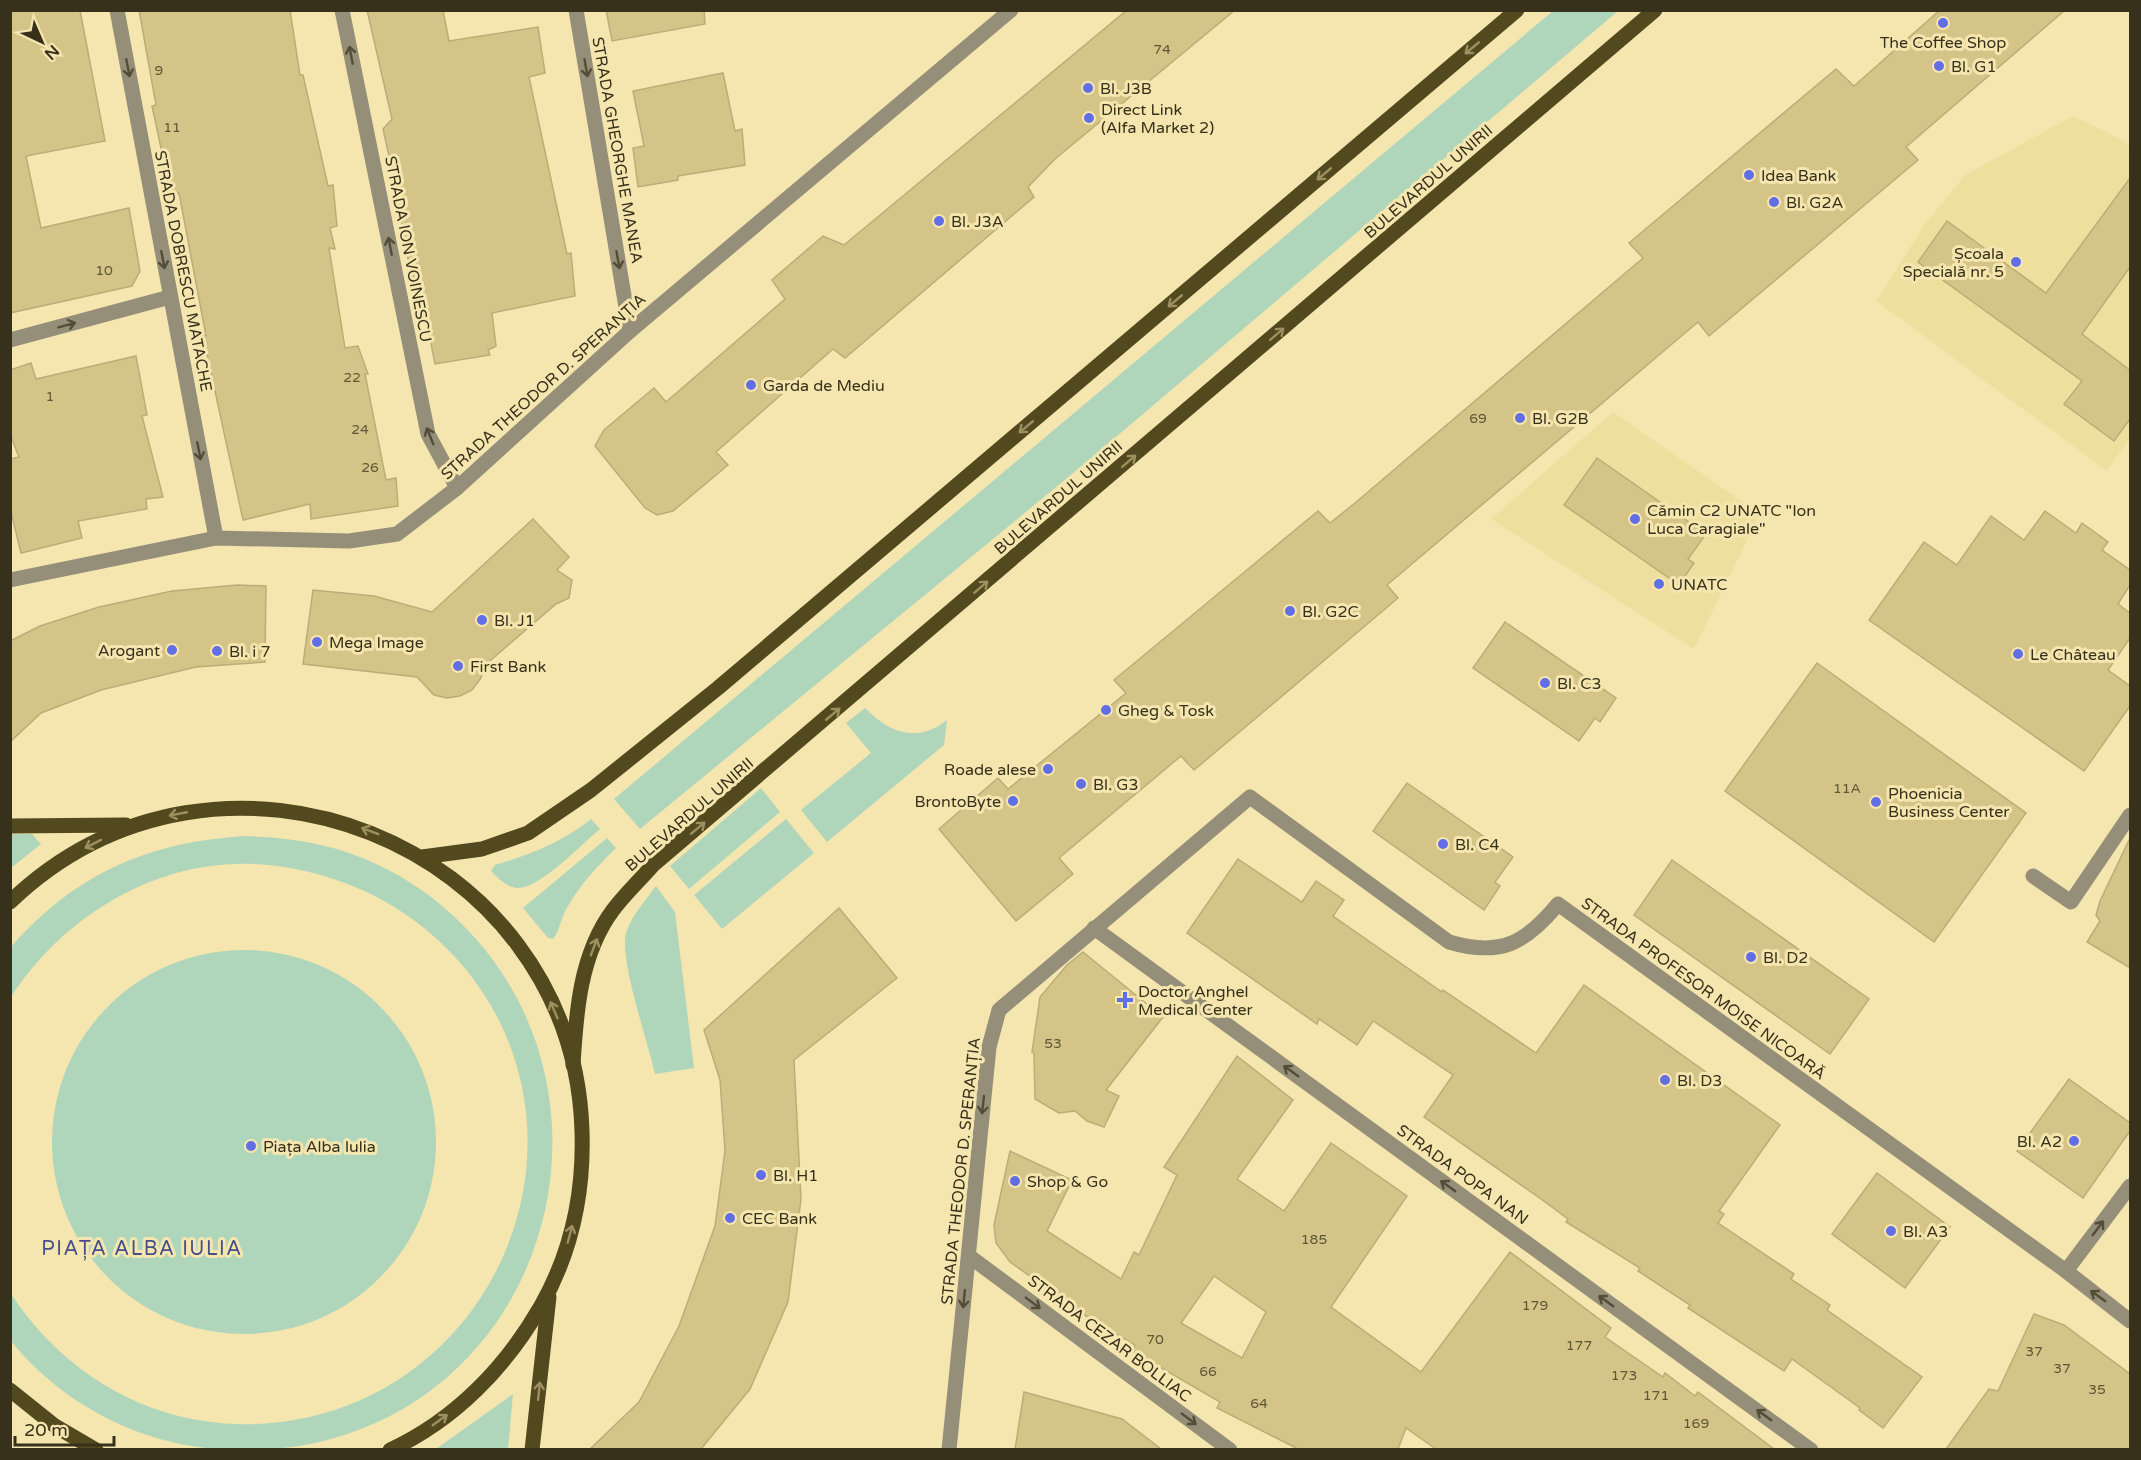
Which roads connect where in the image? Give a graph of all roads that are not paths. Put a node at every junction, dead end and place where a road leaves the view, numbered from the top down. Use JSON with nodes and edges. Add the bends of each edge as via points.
{"nodes":[{"id":1,"x":117,"y":10,"type":"edge"},
{"id":2,"x":342,"y":10,"type":"edge"},
{"id":3,"x":576,"y":10,"type":"edge"},
{"id":4,"x":1011,"y":10,"type":"edge"},
{"id":5,"x":1517,"y":10,"type":"edge"},
{"id":6,"x":1655,"y":10,"type":"edge"},
{"id":7,"x":170,"y":297,"type":"junction"},
{"id":8,"x":630,"y":331,"type":"junction"},
{"id":9,"x":10,"y":340,"type":"edge"},
{"id":10,"x":457,"y":488,"type":"junction"},
{"id":11,"x":216,"y":538,"type":"junction"},
{"id":12,"x":10,"y":580,"type":"edge"},
{"id":13,"x":1250,"y":797,"type":"joint"},
{"id":14,"x":2130,"y":815,"type":"edge"},
{"id":15,"x":147,"y":822,"type":"junction"},
{"id":16,"x":10,"y":826,"type":"edge"},
{"id":17,"x":422,"y":857,"type":"junction"},
{"id":18,"x":2033,"y":876,"type":"dead end"},
{"id":19,"x":10,"y":902,"type":"edge"},
{"id":20,"x":1094,"y":928,"type":"junction"},
{"id":21,"x":573,"y":1065,"type":"junction"},
{"id":22,"x":2130,"y":1186,"type":"edge"},
{"id":23,"x":969,"y":1256,"type":"junction"},
{"id":24,"x":2066,"y":1271,"type":"junction"},
{"id":25,"x":550,"y":1289,"type":"junction"},
{"id":26,"x":2130,"y":1321,"type":"edge"},
{"id":27,"x":10,"y":1390,"type":"edge"},
{"id":28,"x":96,"y":1449,"type":"edge"},
{"id":29,"x":390,"y":1449,"type":"edge"},
{"id":30,"x":532,"y":1449,"type":"edge"},
{"id":31,"x":949,"y":1449,"type":"edge"},
{"id":32,"x":1230,"y":1449,"type":"edge"},
{"id":33,"x":1811,"y":1449,"type":"edge"}],
"edges":[{"from":1,"to":7,"type":"street","name":"STRADA DOBRESCU MATACHE","one_way":true},
{"from":10,"to":2,"type":"street","name":"STRADA ION VOINESCU","one_way":true,"via":[[428,434]]},
{"from":3,"to":8,"type":"street","name":"STRADA GHEORGHE MANEA","one_way":true},
{"from":4,"to":8,"type":"street","name":"STRADA THEODOR D. SPERANȚIA"},
{"from":5,"to":17,"type":"main road","one_way":true,"via":[[727,680],[591,790],[553,818],[505,842]]},
{"from":21,"to":6,"type":"main road","name":"BULEVARDUL UNIRII","one_way":true,"via":[[579,1001],[599,933],[612,911],[653,865]]},
{"from":9,"to":7,"type":"street","one_way":true},
{"from":7,"to":11,"type":"street","name":"STRADA DOBRESCU MATACHE","one_way":true},
{"from":8,"to":10,"type":"street","name":"STRADA THEODOR D. SPERANȚIA"},
{"from":10,"to":11,"type":"street","name":"STRADA THEODOR D. SPERANȚIA","via":[[397,534],[349,541]]},
{"from":11,"to":12,"type":"street","name":"STRADA THEODOR D. SPERANȚIA"},
{"from":13,"to":20,"type":"street","name":"STRADA THEODOR D. SPERANȚIA"},
{"from":13,"to":24,"type":"street","name":"STRADA PROFESOR MOISE NICOARĂ","via":[[1449,942],[1494,950],[1512,944],[1543,922],[1558,904]]},
{"from":14,"to":18,"type":"street","via":[[2071,902]]},
{"from":15,"to":16,"type":"main road"},
{"from":17,"to":15,"type":"main road","one_way":true,"via":[[386,837],[292,810],[213,808]]},
{"from":15,"to":19,"type":"main road","one_way":true,"via":[[75,853]]},
{"from":21,"to":17,"type":"main road","one_way":true,"via":[[554,1009],[526,957],[482,904]]},
{"from":20,"to":23,"type":"street","name":"STRADA THEODOR D. SPERANȚIA","one_way":true,"via":[[999,1011],[989,1047]]},
{"from":33,"to":20,"type":"street","name":"STRADA POPA NAN","one_way":true},
{"from":25,"to":21,"type":"main road","one_way":true,"via":[[568,1242],[580,1183],[582,1124]]},
{"from":24,"to":22,"type":"street","one_way":true},
{"from":23,"to":31,"type":"street","name":"STRADA THEODOR D. SPERANȚIA","one_way":true},
{"from":23,"to":32,"type":"street","name":"STRADA CEZAR BOLLIAC","one_way":true},
{"from":26,"to":24,"type":"street","name":"STRADA PROFESOR MOISE NICOARĂ","one_way":true},
{"from":29,"to":25,"type":"main road","one_way":true,"via":[[440,1420],[491,1376],[526,1331]]},
{"from":30,"to":25,"type":"main road","one_way":true},
{"from":27,"to":28,"type":"main road","via":[[55,1426]]}]}
